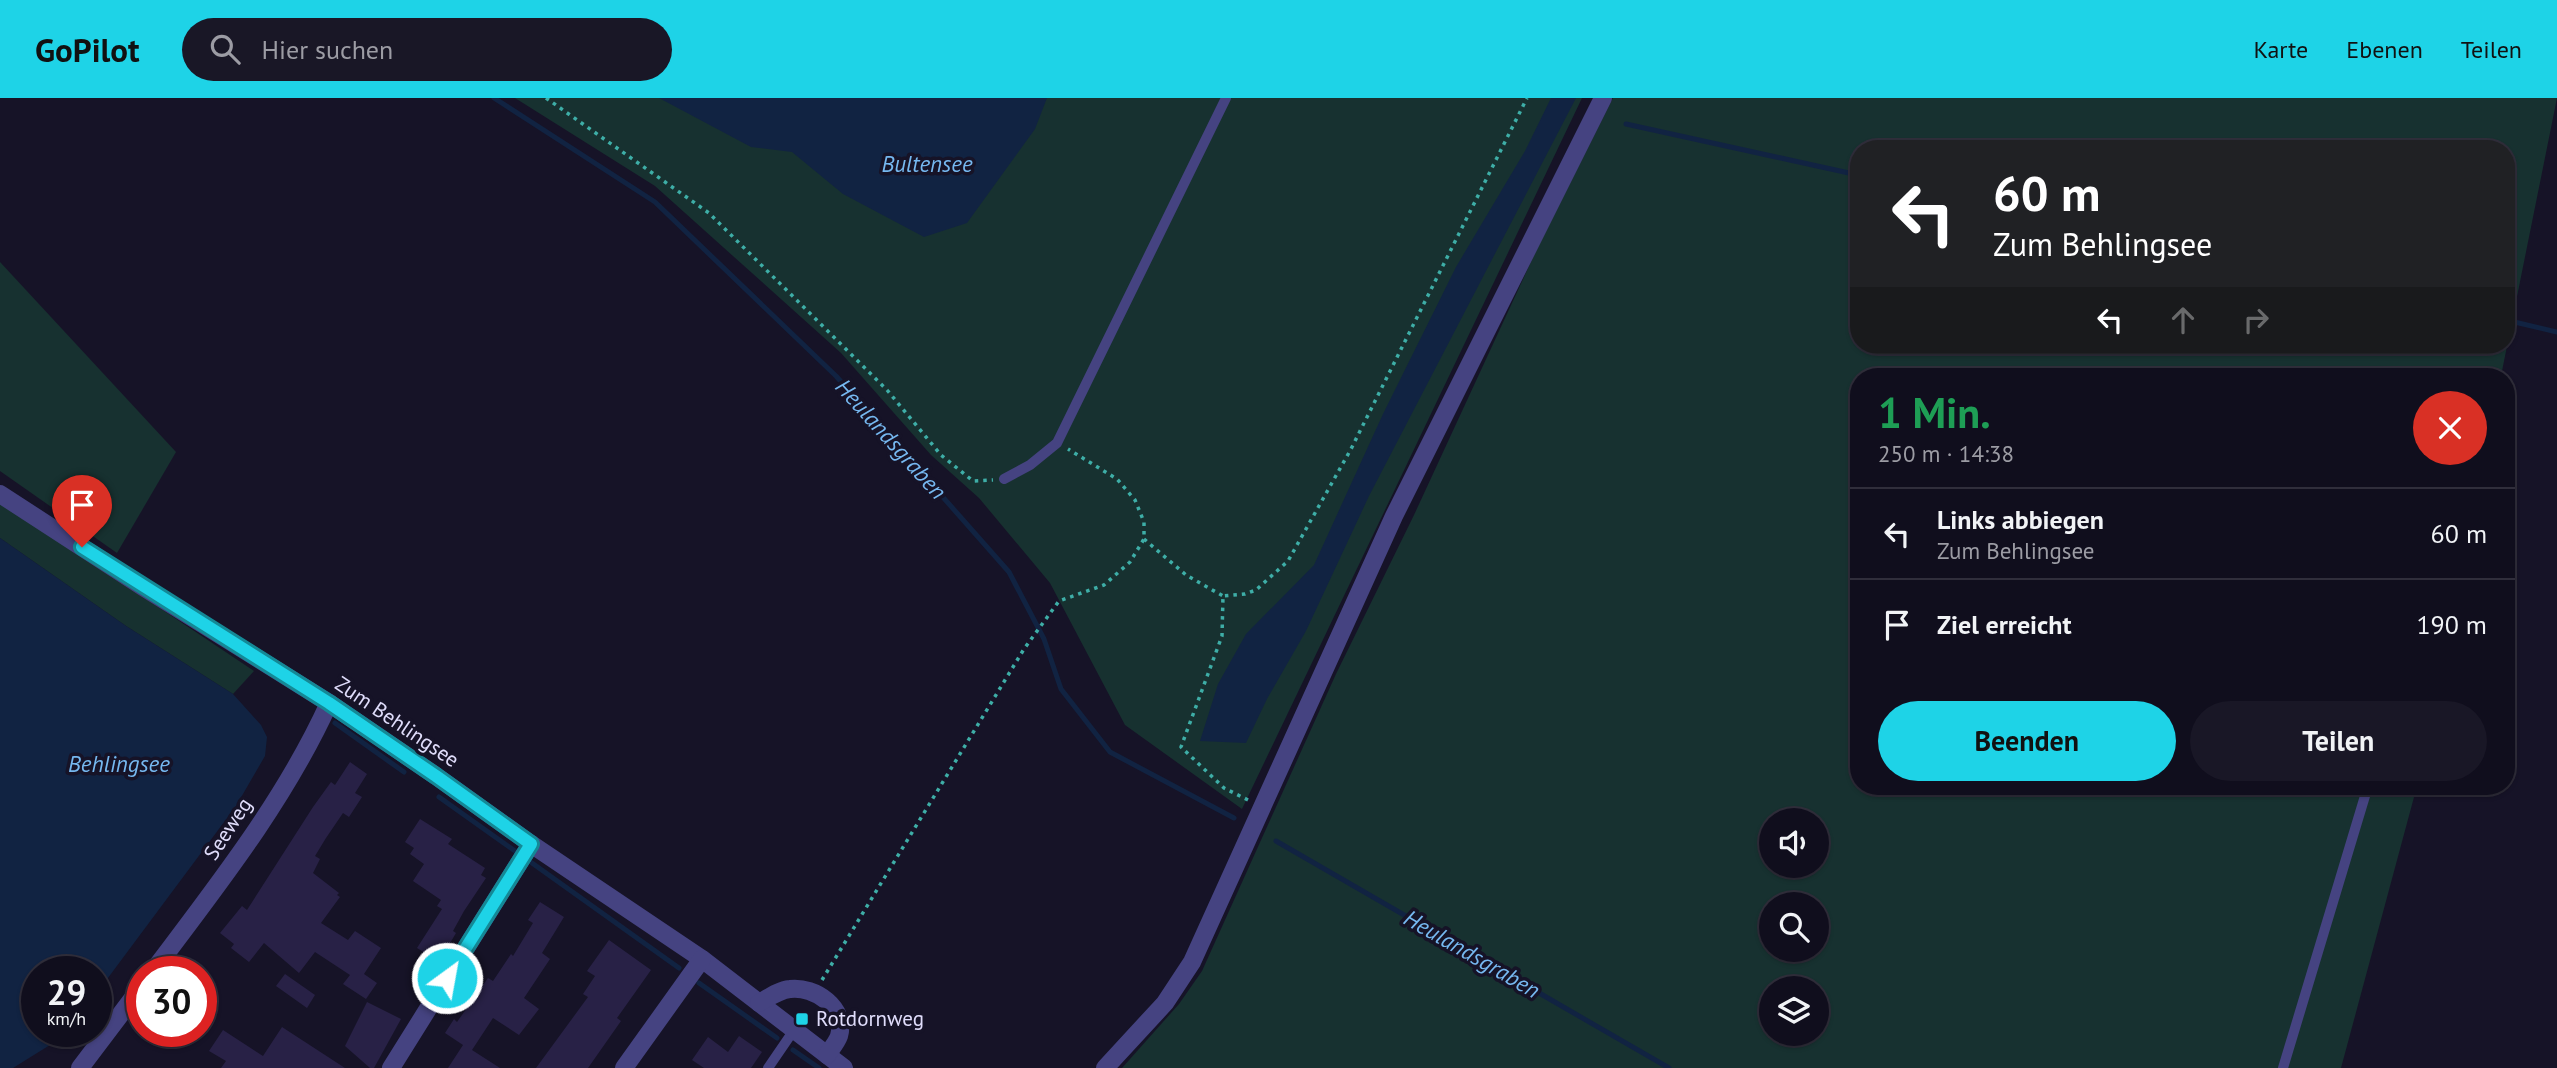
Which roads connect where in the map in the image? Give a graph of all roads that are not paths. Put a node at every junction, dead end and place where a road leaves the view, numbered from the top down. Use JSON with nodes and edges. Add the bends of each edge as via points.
{"nodes":[{"id":1,"x":1226,"y":98,"type":"edge"},
{"id":2,"x":1603,"y":98,"type":"edge"},
{"id":3,"x":1004,"y":479,"type":"road end"},
{"id":4,"x":0,"y":494,"type":"edge"},
{"id":5,"x":329,"y":703,"type":"junction"},
{"id":6,"x":2365,"y":795,"type":"edge"},
{"id":7,"x":531,"y":844,"type":"junction"},
{"id":8,"x":164,"y":956,"type":"edge"},
{"id":9,"x":702,"y":959,"type":"junction"},
{"id":10,"x":759,"y":1003,"type":"junction"},
{"id":11,"x":126,"y":1007,"type":"edge"},
{"id":12,"x":794,"y":1030,"type":"junction"},
{"id":13,"x":827,"y":1055,"type":"junction"},
{"id":14,"x":80,"y":1068,"type":"edge"},
{"id":15,"x":391,"y":1068,"type":"edge"},
{"id":16,"x":625,"y":1068,"type":"edge"},
{"id":17,"x":768,"y":1068,"type":"edge"},
{"id":18,"x":844,"y":1068,"type":"edge"},
{"id":19,"x":1105,"y":1068,"type":"edge"},
{"id":20,"x":2283,"y":1068,"type":"edge"}],
"edges":[{"from":1,"to":3,"type":"lane","via":[[1057,443]]},
{"from":2,"to":19,"type":"street","via":[[1394,516],[1192,962],[1165,1003]]},
{"from":4,"to":5,"type":"street","name":"Zum Behlingsee"},
{"from":5,"to":7,"type":"street","name":"Zum Behlingsee"},
{"from":5,"to":8,"type":"street","name":"Seeweg","via":[[309,748]]},
{"from":6,"to":20,"type":"lane"},
{"from":7,"to":9,"type":"street","name":"Zum Behlingsee"},
{"from":7,"to":15,"type":"street"},
{"from":9,"to":10,"type":"street","name":"Zum Behlingsee"},
{"from":9,"to":16,"type":"street"},
{"from":10,"to":12,"type":"street","name":"Zum Behlingsee"},
{"from":10,"to":13,"type":"street","via":[[787,989],[827,1000],[840,1018],[839,1037]]},
{"from":11,"to":14,"type":"street"},
{"from":12,"to":13,"type":"street","name":"Zum Behlingsee"},
{"from":12,"to":17,"type":"lane"},
{"from":13,"to":18,"type":"street","name":"Zum Behlingsee"}]}
